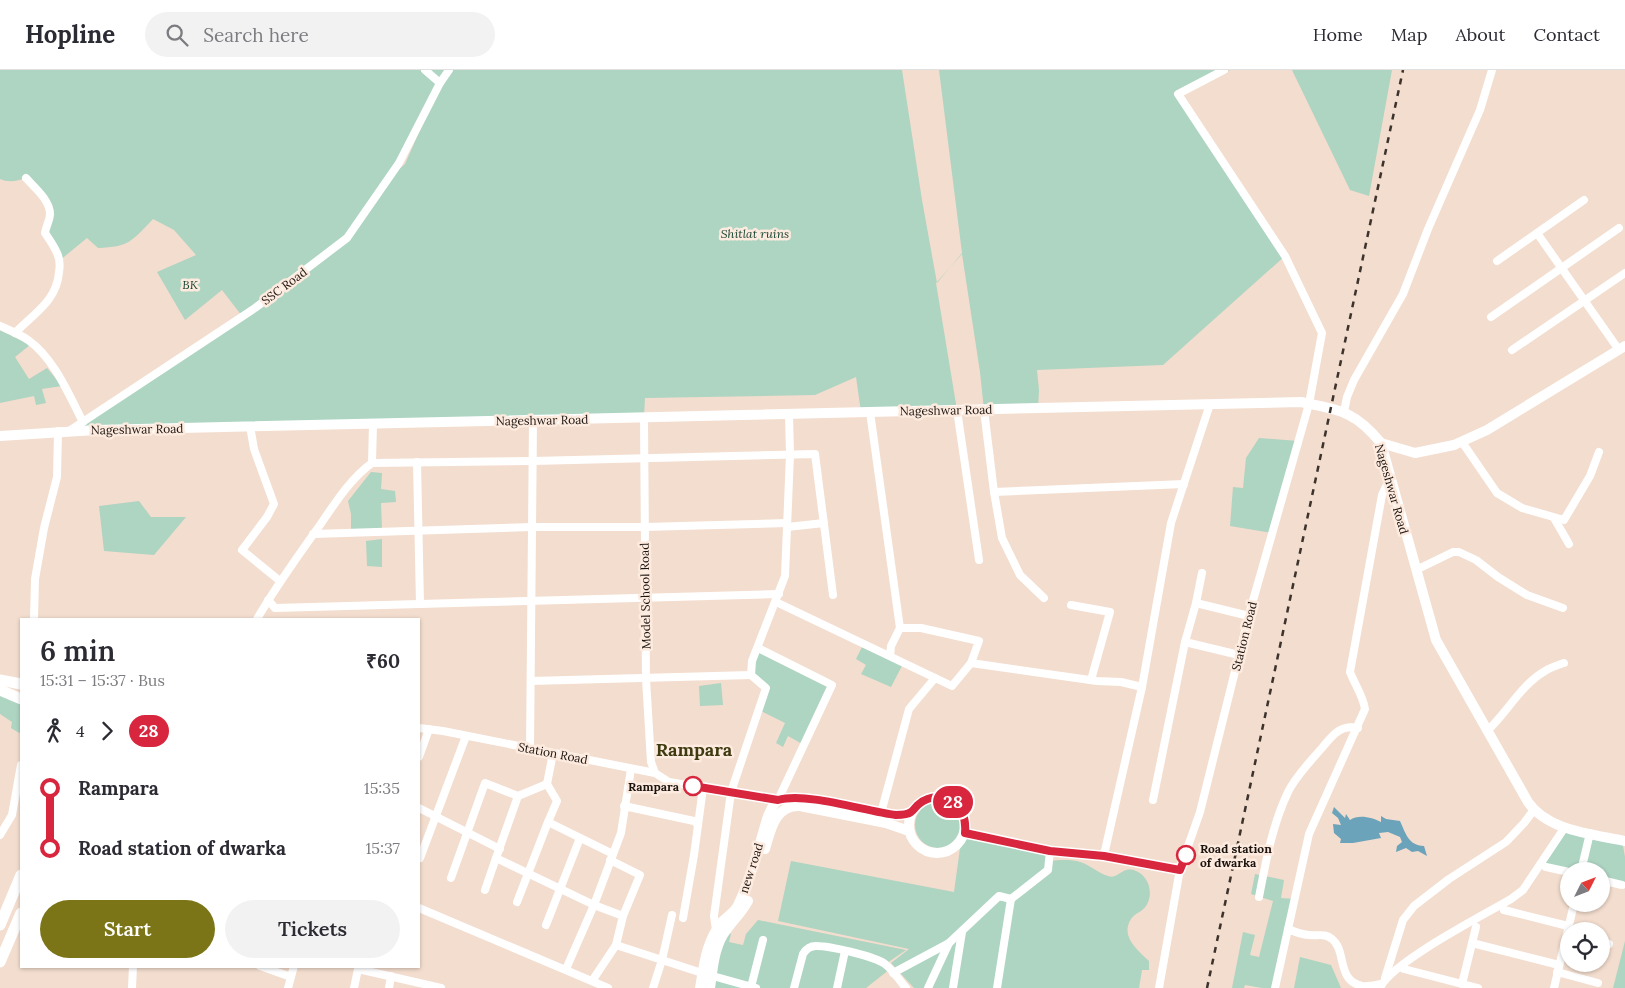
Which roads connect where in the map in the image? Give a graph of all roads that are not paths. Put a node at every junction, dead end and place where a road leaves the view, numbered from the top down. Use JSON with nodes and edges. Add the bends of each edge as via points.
{"nodes":[{"id":1,"x":425,"y":70,"type":"edge"},
{"id":2,"x":449,"y":70,"type":"edge"},
{"id":3,"x":1224,"y":70,"type":"edge"},
{"id":4,"x":1492,"y":70,"type":"edge"},
{"id":5,"x":440,"y":83,"type":"junction"},
{"id":6,"x":26,"y":178,"type":"dead end"},
{"id":7,"x":1584,"y":200,"type":"dead end"},
{"id":8,"x":1619,"y":228,"type":"dead end"},
{"id":9,"x":1537,"y":233,"type":"junction"},
{"id":10,"x":1497,"y":261,"type":"dead end"},
{"id":11,"x":1561,"y":267,"type":"junction"},
{"id":12,"x":1625,"y":273,"type":"edge"},
{"id":13,"x":1585,"y":301,"type":"junction"},
{"id":14,"x":1491,"y":317,"type":"dead end"},
{"id":15,"x":0,"y":326,"type":"edge"},
{"id":16,"x":15,"y":333,"type":"junction"},
{"id":17,"x":1622,"y":348,"type":"edge"},
{"id":18,"x":1512,"y":350,"type":"dead end"},
{"id":19,"x":1210,"y":404,"type":"junction"},
{"id":20,"x":1308,"y":404,"type":"junction"},
{"id":21,"x":957,"y":410,"type":"junction"},
{"id":22,"x":984,"y":410,"type":"junction"},
{"id":23,"x":870,"y":412,"type":"junction"},
{"id":24,"x":1344,"y":412,"type":"junction"},
{"id":25,"x":789,"y":414,"type":"junction"},
{"id":26,"x":644,"y":417,"type":"junction"},
{"id":27,"x":533,"y":420,"type":"junction"},
{"id":28,"x":83,"y":422,"type":"junction"},
{"id":29,"x":373,"y":424,"type":"junction"},
{"id":30,"x":250,"y":426,"type":"junction"},
{"id":31,"x":63,"y":431,"type":"junction"},
{"id":32,"x":0,"y":436,"type":"edge"},
{"id":33,"x":1381,"y":442,"type":"junction"},
{"id":34,"x":1462,"y":442,"type":"junction"},
{"id":35,"x":1599,"y":452,"type":"dead end"},
{"id":36,"x":790,"y":455,"type":"junction"},
{"id":37,"x":644,"y":458,"type":"junction"},
{"id":38,"x":533,"y":461,"type":"junction"},
{"id":39,"x":372,"y":462,"type":"junction"},
{"id":40,"x":417,"y":462,"type":"junction"},
{"id":41,"x":1390,"y":478,"type":"junction"},
{"id":42,"x":1184,"y":484,"type":"junction"},
{"id":43,"x":994,"y":492,"type":"junction"},
{"id":44,"x":1554,"y":518,"type":"junction"},
{"id":45,"x":824,"y":523,"type":"junction"},
{"id":46,"x":787,"y":525,"type":"junction"},
{"id":47,"x":532,"y":527,"type":"junction"},
{"id":48,"x":644,"y":527,"type":"junction"},
{"id":49,"x":418,"y":530,"type":"junction"},
{"id":50,"x":313,"y":534,"type":"junction"},
{"id":51,"x":1569,"y":544,"type":"dead end"},
{"id":52,"x":979,"y":560,"type":"dead end"},
{"id":53,"x":1416,"y":570,"type":"junction"},
{"id":54,"x":1202,"y":573,"type":"dead end"},
{"id":55,"x":280,"y":581,"type":"junction"},
{"id":56,"x":779,"y":594,"type":"junction"},
{"id":57,"x":834,"y":595,"type":"dead end"},
{"id":58,"x":645,"y":597,"type":"junction"},
{"id":59,"x":1044,"y":598,"type":"dead end"},
{"id":60,"x":268,"y":600,"type":"junction"},
{"id":61,"x":532,"y":600,"type":"junction"},
{"id":62,"x":776,"y":602,"type":"junction"},
{"id":63,"x":1196,"y":603,"type":"junction"},
{"id":64,"x":420,"y":604,"type":"junction"},
{"id":65,"x":1072,"y":605,"type":"dead end"},
{"id":66,"x":1564,"y":608,"type":"dead end"},
{"id":67,"x":1249,"y":616,"type":"junction"},
{"id":68,"x":34,"y":618,"type":"edge"},
{"id":69,"x":258,"y":618,"type":"edge"},
{"id":70,"x":900,"y":628,"type":"junction"},
{"id":71,"x":1185,"y":642,"type":"junction"},
{"id":72,"x":758,"y":648,"type":"junction"},
{"id":73,"x":1239,"y":655,"type":"junction"},
{"id":74,"x":890,"y":656,"type":"junction"},
{"id":75,"x":971,"y":663,"type":"junction"},
{"id":76,"x":1564,"y":663,"type":"dead end"},
{"id":77,"x":751,"y":675,"type":"junction"},
{"id":78,"x":935,"y":678,"type":"junction"},
{"id":79,"x":646,"y":679,"type":"junction"},
{"id":80,"x":0,"y":680,"type":"edge"},
{"id":81,"x":1091,"y":680,"type":"junction"},
{"id":82,"x":531,"y":681,"type":"junction"},
{"id":83,"x":20,"y":684,"type":"edge"},
{"id":84,"x":1142,"y":687,"type":"junction"},
{"id":85,"x":0,"y":690,"type":"edge"},
{"id":86,"x":20,"y":699,"type":"edge"},
{"id":87,"x":420,"y":728,"type":"edge"},
{"id":88,"x":1358,"y":728,"type":"junction"},
{"id":89,"x":429,"y":729,"type":"junction"},
{"id":90,"x":1488,"y":730,"type":"junction"},
{"id":91,"x":466,"y":736,"type":"junction"},
{"id":92,"x":530,"y":749,"type":"junction"},
{"id":93,"x":553,"y":753,"type":"junction"},
{"id":94,"x":420,"y":754,"type":"edge"},
{"id":95,"x":631,"y":769,"type":"junction"},
{"id":96,"x":20,"y":771,"type":"edge"},
{"id":97,"x":655,"y":774,"type":"junction"},
{"id":98,"x":547,"y":784,"type":"junction"},
{"id":99,"x":703,"y":788,"type":"junction"},
{"id":100,"x":731,"y":792,"type":"junction"},
{"id":101,"x":518,"y":796,"type":"junction"},
{"id":102,"x":778,"y":800,"type":"junction"},
{"id":103,"x":1152,"y":800,"type":"dead end"},
{"id":104,"x":624,"y":806,"type":"junction"},
{"id":105,"x":790,"y":806,"type":"junction"},
{"id":106,"x":420,"y":808,"type":"edge"},
{"id":107,"x":1534,"y":810,"type":"junction"},
{"id":108,"x":912,"y":812,"type":"junction"},
{"id":109,"x":881,"y":813,"type":"junction"},
{"id":110,"x":435,"y":816,"type":"junction"},
{"id":111,"x":775,"y":820,"type":"junction"},
{"id":112,"x":548,"y":822,"type":"junction"},
{"id":113,"x":698,"y":825,"type":"junction"},
{"id":114,"x":1565,"y":827,"type":"junction"},
{"id":115,"x":909,"y":831,"type":"junction"},
{"id":116,"x":467,"y":832,"type":"junction"},
{"id":117,"x":965,"y":833,"type":"junction"},
{"id":118,"x":1590,"y":833,"type":"junction"},
{"id":119,"x":0,"y":835,"type":"edge"},
{"id":120,"x":580,"y":838,"type":"junction"},
{"id":121,"x":1625,"y":841,"type":"edge"},
{"id":122,"x":500,"y":849,"type":"junction"},
{"id":123,"x":1050,"y":851,"type":"junction"},
{"id":124,"x":1104,"y":856,"type":"junction"},
{"id":125,"x":611,"y":857,"type":"junction"},
{"id":126,"x":420,"y":858,"type":"edge"},
{"id":127,"x":496,"y":858,"type":"junction"},
{"id":128,"x":1583,"y":862,"type":"edge"},
{"id":129,"x":1546,"y":867,"type":"dead end"},
{"id":130,"x":1176,"y":869,"type":"junction"},
{"id":131,"x":1560,"y":870,"type":"edge"},
{"id":132,"x":528,"y":873,"type":"junction"},
{"id":133,"x":20,"y":877,"type":"edge"},
{"id":134,"x":451,"y":878,"type":"dead end"},
{"id":135,"x":1610,"y":882,"type":"edge"},
{"id":136,"x":1622,"y":885,"type":"dead end"},
{"id":137,"x":561,"y":889,"type":"junction"},
{"id":138,"x":484,"y":890,"type":"dead end"},
{"id":139,"x":1259,"y":896,"type":"dead end"},
{"id":140,"x":1011,"y":899,"type":"junction"},
{"id":141,"x":517,"y":902,"type":"dead end"},
{"id":142,"x":594,"y":905,"type":"junction"},
{"id":143,"x":420,"y":909,"type":"edge"},
{"id":144,"x":1504,"y":910,"type":"dead end"},
{"id":145,"x":20,"y":914,"type":"edge"},
{"id":146,"x":672,"y":915,"type":"dead end"},
{"id":147,"x":623,"y":916,"type":"junction"},
{"id":148,"x":683,"y":918,"type":"dead end"},
{"id":149,"x":546,"y":925,"type":"dead end"},
{"id":150,"x":0,"y":926,"type":"edge"},
{"id":151,"x":1476,"y":927,"type":"dead end"},
{"id":152,"x":1560,"y":928,"type":"edge"},
{"id":153,"x":1288,"y":929,"type":"junction"},
{"id":154,"x":962,"y":932,"type":"junction"},
{"id":155,"x":719,"y":933,"type":"junction"},
{"id":156,"x":764,"y":940,"type":"dead end"},
{"id":157,"x":949,"y":943,"type":"junction"},
{"id":158,"x":1472,"y":943,"type":"junction"},
{"id":159,"x":616,"y":945,"type":"junction"},
{"id":160,"x":846,"y":951,"type":"junction"},
{"id":161,"x":662,"y":960,"type":"junction"},
{"id":162,"x":1560,"y":961,"type":"edge"},
{"id":163,"x":0,"y":962,"type":"edge"},
{"id":164,"x":133,"y":968,"type":"edge"},
{"id":165,"x":266,"y":968,"type":"edge"},
{"id":166,"x":293,"y":968,"type":"edge"},
{"id":167,"x":359,"y":968,"type":"edge"},
{"id":168,"x":363,"y":968,"type":"edge"},
{"id":169,"x":1558,"y":968,"type":"junction"},
{"id":170,"x":566,"y":969,"type":"junction"},
{"id":171,"x":1404,"y":969,"type":"dead end"},
{"id":172,"x":893,"y":973,"type":"junction"},
{"id":173,"x":707,"y":975,"type":"junction"},
{"id":174,"x":391,"y":976,"type":"junction"},
{"id":175,"x":291,"y":977,"type":"junction"},
{"id":176,"x":592,"y":981,"type":"junction"},
{"id":177,"x":1598,"y":983,"type":"dead end"},
{"id":178,"x":1462,"y":984,"type":"junction"},
{"id":179,"x":423,"y":986,"type":"edge"},
{"id":180,"x":753,"y":987,"type":"edge"},
{"id":181,"x":1380,"y":987,"type":"edge"},
{"id":182,"x":132,"y":988,"type":"edge"},
{"id":183,"x":288,"y":988,"type":"edge"},
{"id":184,"x":354,"y":988,"type":"edge"},
{"id":185,"x":389,"y":988,"type":"edge"},
{"id":186,"x":441,"y":988,"type":"edge"},
{"id":187,"x":608,"y":988,"type":"edge"},
{"id":188,"x":653,"y":988,"type":"edge"},
{"id":189,"x":700,"y":988,"type":"edge"},
{"id":190,"x":710,"y":988,"type":"edge"},
{"id":191,"x":794,"y":988,"type":"edge"},
{"id":192,"x":837,"y":988,"type":"edge"},
{"id":193,"x":906,"y":988,"type":"edge"},
{"id":194,"x":928,"y":988,"type":"edge"},
{"id":195,"x":953,"y":988,"type":"edge"},
{"id":196,"x":997,"y":988,"type":"edge"},
{"id":197,"x":1160,"y":988,"type":"edge"},
{"id":198,"x":1275,"y":988,"type":"edge"},
{"id":199,"x":1478,"y":988,"type":"edge"},
{"id":200,"x":1554,"y":988,"type":"edge"}],
"edges":[{"from":1,"to":5,"type":"street"},
{"from":2,"to":5,"type":"street","name":"SSC Road"},
{"from":3,"to":20,"type":"street","name":"Station Road","via":[[1178,94],[1285,256],[1322,333]]},
{"from":4,"to":24,"type":"street","via":[[1480,110],[1403,294],[1354,380]]},
{"from":5,"to":28,"type":"street","name":"SSC Road","via":[[399,163],[347,238],[255,308]]},
{"from":6,"to":16,"type":"street","via":[[48,206],[50,214],[45,233],[60,264],[54,294]]},
{"from":7,"to":9,"type":"street"},
{"from":8,"to":11,"type":"street"},
{"from":9,"to":10,"type":"street"},
{"from":9,"to":11,"type":"street"},
{"from":11,"to":13,"type":"street"},
{"from":11,"to":14,"type":"street"},
{"from":12,"to":13,"type":"street"},
{"from":13,"to":17,"type":"street"},
{"from":13,"to":18,"type":"street"},
{"from":15,"to":16,"type":"street"},
{"from":16,"to":28,"type":"street","via":[[29,340],[43,354],[61,379]]},
{"from":17,"to":34,"type":"main road","via":[[1488,430]]},
{"from":19,"to":20,"type":"main road","name":"Nageshwar Road"},
{"from":19,"to":22,"type":"main road","name":"Nageshwar Road"},
{"from":19,"to":42,"type":"street"},
{"from":20,"to":24,"type":"main road","name":"Nageshwar Road"},
{"from":20,"to":67,"type":"street","name":"Station Road"},
{"from":21,"to":22,"type":"main road","name":"Nageshwar Road"},
{"from":21,"to":23,"type":"main road","name":"Nageshwar Road"},
{"from":21,"to":52,"type":"street"},
{"from":22,"to":43,"type":"street"},
{"from":23,"to":25,"type":"main road","name":"Nageshwar Road"},
{"from":23,"to":70,"type":"street"},
{"from":24,"to":33,"type":"main road","name":"Nageshwar Road","via":[[1367,426]]},
{"from":25,"to":26,"type":"main road","name":"Nageshwar Road"},
{"from":25,"to":36,"type":"street"},
{"from":26,"to":27,"type":"main road","name":"Nageshwar Road"},
{"from":26,"to":37,"type":"street","name":"Model School Road"},
{"from":27,"to":29,"type":"main road","name":"Nageshwar Road"},
{"from":27,"to":38,"type":"street"},
{"from":28,"to":31,"type":"street","name":"SSC Road"},
{"from":29,"to":30,"type":"main road","name":"Nageshwar Road"},
{"from":29,"to":39,"type":"street"},
{"from":30,"to":31,"type":"main road","name":"Nageshwar Road"},
{"from":30,"to":55,"type":"street","via":[[254,449],[274,504],[242,550]]},
{"from":31,"to":32,"type":"main road","name":"Nageshwar Road"},
{"from":31,"to":68,"type":"street","via":[[57,477],[35,579]]},
{"from":33,"to":34,"type":"main road","via":[[1415,453]]},
{"from":33,"to":41,"type":"main road","name":"Nageshwar Road"},
{"from":34,"to":44,"type":"street","via":[[1497,493],[1522,508]]},
{"from":35,"to":44,"type":"street","via":[[1590,476],[1564,520]]},
{"from":36,"to":37,"type":"street"},
{"from":36,"to":45,"type":"street","via":[[815,454]]},
{"from":36,"to":46,"type":"street"},
{"from":37,"to":38,"type":"street"},
{"from":37,"to":48,"type":"street","name":"Model School Road"},
{"from":38,"to":40,"type":"street"},
{"from":38,"to":47,"type":"street"},
{"from":39,"to":40,"type":"street"},
{"from":39,"to":50,"type":"street","via":[[362,470]]},
{"from":40,"to":49,"type":"street"},
{"from":41,"to":53,"type":"main road","name":"Nageshwar Road"},
{"from":41,"to":88,"type":"street","via":[[1382,495],[1350,672],[1364,699],[1365,710]]},
{"from":42,"to":43,"type":"street"},
{"from":42,"to":84,"type":"street","via":[[1171,523]]},
{"from":43,"to":59,"type":"street","via":[[1002,538],[1020,575]]},
{"from":44,"to":51,"type":"street"},
{"from":45,"to":46,"type":"street"},
{"from":45,"to":57,"type":"street"},
{"from":46,"to":48,"type":"street"},
{"from":46,"to":56,"type":"street","via":[[785,576]]},
{"from":47,"to":48,"type":"street"},
{"from":47,"to":49,"type":"street"},
{"from":47,"to":61,"type":"street"},
{"from":48,"to":58,"type":"street","name":"Model School Road"},
{"from":49,"to":50,"type":"street"},
{"from":49,"to":64,"type":"street"},
{"from":50,"to":55,"type":"street"},
{"from":53,"to":66,"type":"street","via":[[1459,552],[1526,595]]},
{"from":53,"to":90,"type":"main road","name":"Nageshwar Road","via":[[1436,640]]},
{"from":54,"to":63,"type":"street"},
{"from":55,"to":60,"type":"street"},
{"from":56,"to":58,"type":"street"},
{"from":56,"to":62,"type":"street"},
{"from":58,"to":61,"type":"street"},
{"from":58,"to":79,"type":"street","name":"Model School Road"},
{"from":60,"to":64,"type":"street","via":[[275,608]]},
{"from":60,"to":69,"type":"street"},
{"from":61,"to":64,"type":"street"},
{"from":61,"to":82,"type":"street"},
{"from":62,"to":72,"type":"street"},
{"from":62,"to":74,"type":"street"},
{"from":63,"to":67,"type":"street"},
{"from":63,"to":71,"type":"street"},
{"from":65,"to":81,"type":"street","via":[[1110,612]]},
{"from":67,"to":73,"type":"street","name":"Station Road"},
{"from":70,"to":74,"type":"street"},
{"from":70,"to":75,"type":"street","via":[[921,628],[979,641]]},
{"from":71,"to":73,"type":"street"},
{"from":71,"to":103,"type":"street"},
{"from":72,"to":77,"type":"street","via":[[752,661]]},
{"from":72,"to":102,"type":"street","via":[[832,685]]},
{"from":73,"to":130,"type":"street","name":"Station Road","via":[[1200,812]]},
{"from":74,"to":78,"type":"street"},
{"from":75,"to":78,"type":"street","via":[[952,686]]},
{"from":75,"to":81,"type":"street"},
{"from":76,"to":90,"type":"street","via":[[1546,670],[1531,682]]},
{"from":77,"to":79,"type":"street"},
{"from":77,"to":100,"type":"street","via":[[766,688]]},
{"from":78,"to":109,"type":"street","via":[[909,710]]},
{"from":79,"to":82,"type":"street"},
{"from":79,"to":97,"type":"street","name":"Model School Road","via":[[651,762]]},
{"from":80,"to":83,"type":"highway"},
{"from":81,"to":84,"type":"street"},
{"from":82,"to":92,"type":"street"},
{"from":84,"to":124,"type":"street"},
{"from":85,"to":86,"type":"highway"},
{"from":87,"to":89,"type":"street","name":"Station Road"},
{"from":88,"to":139,"type":"street","via":[[1349,726],[1333,736],[1289,791],[1272,836]]},
{"from":88,"to":153,"type":"street","via":[[1309,834]]},
{"from":89,"to":91,"type":"street","name":"Station Road"},
{"from":89,"to":94,"type":"street"},
{"from":90,"to":107,"type":"main road","name":"Nageshwar Road"},
{"from":91,"to":92,"type":"street","name":"Station Road"},
{"from":91,"to":110,"type":"street"},
{"from":92,"to":93,"type":"street","name":"Station Road"},
{"from":93,"to":95,"type":"street","name":"Station Road"},
{"from":93,"to":98,"type":"street"},
{"from":95,"to":97,"type":"street","name":"Station Road"},
{"from":95,"to":104,"type":"street"},
{"from":96,"to":119,"type":"street","via":[[12,815]]},
{"from":97,"to":99,"type":"street","name":"Station Road","via":[[669,782]]},
{"from":98,"to":101,"type":"street"},
{"from":98,"to":112,"type":"street","via":[[557,801]]},
{"from":99,"to":100,"type":"street"},
{"from":99,"to":113,"type":"street"},
{"from":100,"to":102,"type":"street"},
{"from":100,"to":155,"type":"street","via":[[714,916]]},
{"from":101,"to":116,"type":"street","via":[[485,783]]},
{"from":101,"to":122,"type":"street"},
{"from":102,"to":105,"type":"street"},
{"from":102,"to":109,"type":"main road","via":[[811,800]]},
{"from":102,"to":111,"type":"street","via":[[782,809]]},
{"from":102,"to":155,"type":"main road","name":"new road","via":[[768,816],[738,907],[723,921]]},
{"from":104,"to":113,"type":"street","via":[[694,821]]},
{"from":104,"to":125,"type":"street","via":[[620,833]]},
{"from":105,"to":111,"type":"main road","name":"new road"},
{"from":105,"to":115,"type":"main road","via":[[886,823]]},
{"from":106,"to":110,"type":"street"},
{"from":107,"to":114,"type":"main road","name":"Nageshwar Road","via":[[1547,821]]},
{"from":107,"to":181,"type":"street","via":[[1506,842],[1414,906],[1403,920]]},
{"from":108,"to":109,"type":"main road","via":[[903,815]]},
{"from":108,"to":115,"type":"main road"},
{"from":108,"to":117,"type":"main road","via":[[925,800],[943,797],[958,807],[963,815]]},
{"from":110,"to":116,"type":"street"},
{"from":110,"to":126,"type":"street"},
{"from":111,"to":155,"type":"main road","name":"new road","via":[[742,913]]},
{"from":112,"to":120,"type":"street"},
{"from":112,"to":132,"type":"street"},
{"from":113,"to":148,"type":"street"},
{"from":114,"to":118,"type":"main road","name":"Nageshwar Road"},
{"from":114,"to":181,"type":"street","via":[[1523,890],[1411,957]]},
{"from":115,"to":117,"type":"main road","via":[[918,847],[936,854],[954,848]]},
{"from":116,"to":122,"type":"street"},
{"from":116,"to":134,"type":"street"},
{"from":117,"to":123,"type":"street"},
{"from":118,"to":121,"type":"main road","name":"Nageshwar Road"},
{"from":118,"to":128,"type":"street"},
{"from":120,"to":125,"type":"street"},
{"from":120,"to":137,"type":"street"},
{"from":122,"to":127,"type":"street"},
{"from":123,"to":124,"type":"street"},
{"from":123,"to":140,"type":"street","via":[[1048,870]]},
{"from":124,"to":130,"type":"street"},
{"from":125,"to":142,"type":"street"},
{"from":125,"to":147,"type":"street","via":[[640,875]]},
{"from":127,"to":132,"type":"street"},
{"from":127,"to":138,"type":"street"},
{"from":129,"to":131,"type":"street"},
{"from":130,"to":197,"type":"street","name":"Station Road"},
{"from":132,"to":137,"type":"street"},
{"from":132,"to":141,"type":"street"},
{"from":133,"to":150,"type":"highway"},
{"from":135,"to":136,"type":"street"},
{"from":137,"to":142,"type":"street"},
{"from":137,"to":149,"type":"street"},
{"from":140,"to":154,"type":"street","via":[[999,896]]},
{"from":140,"to":196,"type":"street"},
{"from":142,"to":147,"type":"street"},
{"from":142,"to":170,"type":"street"},
{"from":143,"to":170,"type":"street"},
{"from":144,"to":152,"type":"street"},
{"from":145,"to":163,"type":"highway"},
{"from":146,"to":161,"type":"street"},
{"from":147,"to":159,"type":"street"},
{"from":151,"to":158,"type":"street"},
{"from":153,"to":181,"type":"street","via":[[1334,940],[1343,969],[1350,979],[1362,986]]},
{"from":153,"to":198,"type":"street"},
{"from":154,"to":157,"type":"street"},
{"from":154,"to":195,"type":"street"},
{"from":155,"to":173,"type":"main road","name":"new road","via":[[709,943]]},
{"from":156,"to":180,"type":"street"},
{"from":157,"to":172,"type":"street"},
{"from":157,"to":194,"type":"street"},
{"from":158,"to":169,"type":"street"},
{"from":158,"to":178,"type":"street"},
{"from":159,"to":161,"type":"street"},
{"from":159,"to":176,"type":"street"},
{"from":160,"to":172,"type":"street","via":[[883,962]]},
{"from":160,"to":191,"type":"street","via":[[815,946],[806,949]]},
{"from":160,"to":192,"type":"street"},
{"from":161,"to":173,"type":"street"},
{"from":161,"to":188,"type":"street"},
{"from":162,"to":169,"type":"street"},
{"from":164,"to":182,"type":"street"},
{"from":165,"to":175,"type":"street"},
{"from":166,"to":175,"type":"street"},
{"from":167,"to":184,"type":"street"},
{"from":168,"to":174,"type":"street"},
{"from":169,"to":177,"type":"street"},
{"from":169,"to":200,"type":"street"},
{"from":170,"to":176,"type":"street"},
{"from":171,"to":178,"type":"street"},
{"from":172,"to":193,"type":"street"},
{"from":173,"to":180,"type":"street"},
{"from":173,"to":189,"type":"main road","name":"new road"},
{"from":173,"to":190,"type":"main road","name":"new road"},
{"from":174,"to":179,"type":"street"},
{"from":174,"to":185,"type":"street"},
{"from":175,"to":183,"type":"street"},
{"from":176,"to":187,"type":"street"},
{"from":178,"to":199,"type":"street"},
{"from":179,"to":186,"type":"street"}]}
